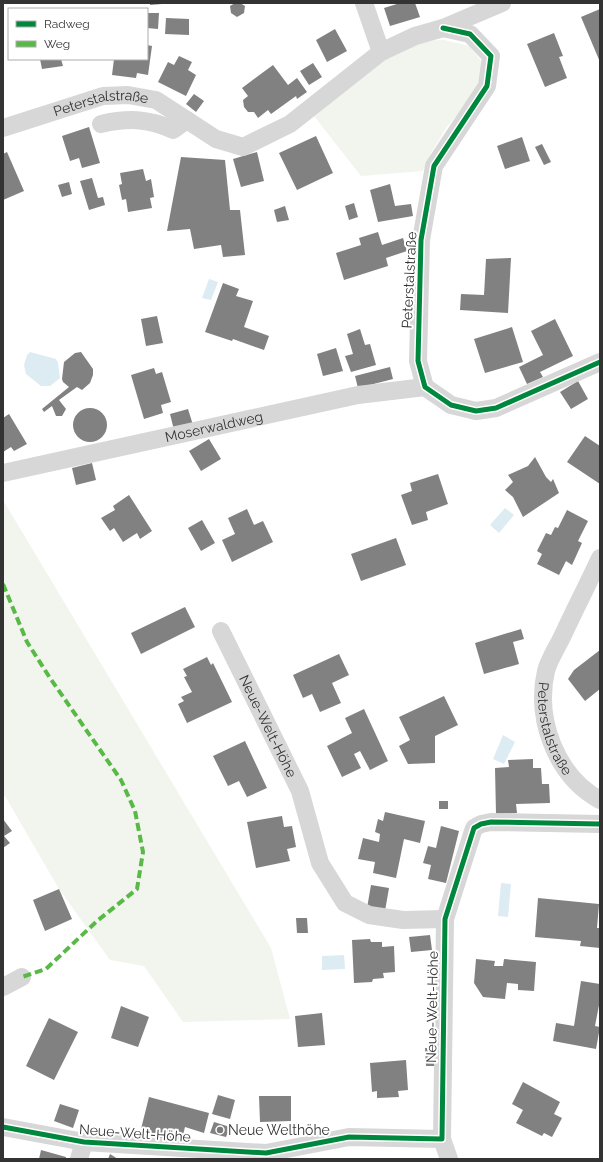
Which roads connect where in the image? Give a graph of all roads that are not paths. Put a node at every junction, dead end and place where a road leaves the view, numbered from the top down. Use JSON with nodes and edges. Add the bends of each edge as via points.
{"nodes":[{"id":1,"x":364,"y":3,"type":"edge"},
{"id":2,"x":502,"y":3,"type":"edge"},
{"id":3,"x":443,"y":28,"type":"junction"},
{"id":4,"x":381,"y":52,"type":"junction"},
{"id":5,"x":187,"y":120,"type":"junction"},
{"id":6,"x":101,"y":124,"type":"dead end"},
{"id":7,"x":3,"y":128,"type":"edge"},
{"id":8,"x":600,"y":362,"type":"edge"},
{"id":9,"x":425,"y":387,"type":"junction"},
{"id":10,"x":3,"y":473,"type":"edge"},
{"id":11,"x":600,"y":558,"type":"edge"},
{"id":12,"x":221,"y":631,"type":"dead end"},
{"id":13,"x":600,"y":800,"type":"edge"},
{"id":14,"x":600,"y":824,"type":"edge"},
{"id":15,"x":445,"y":918,"type":"junction"},
{"id":16,"x":22,"y":977,"type":"dead end"},
{"id":17,"x":3,"y":987,"type":"edge"},
{"id":18,"x":3,"y":1126,"type":"edge"},
{"id":19,"x":442,"y":1139,"type":"junction"},
{"id":20,"x":81,"y":1151,"type":"edge"},
{"id":21,"x":265,"y":1156,"type":"edge"},
{"id":22,"x":450,"y":1159,"type":"edge"}],
"edges":[{"from":1,"to":4,"type":"street"},
{"from":2,"to":3,"type":"street"},
{"from":3,"to":4,"type":"street","name":"Peterstalstraße","via":[[415,36]]},
{"from":3,"to":9,"type":"street","name":"Peterstalstraße","via":[[470,34],[491,56],[487,86],[434,166],[420,240],[418,361]]},
{"from":4,"to":5,"type":"street","name":"Peterstalstraße","via":[[290,124],[243,147],[216,139]]},
{"from":5,"to":6,"type":"street","via":[[173,130],[141,119],[123,119]]},
{"from":5,"to":7,"type":"street","name":"Peterstalstraße","via":[[156,100],[128,95],[103,96]]},
{"from":8,"to":9,"type":"street","via":[[496,408],[476,411],[450,405]]},
{"from":9,"to":10,"type":"street","name":"Moserwaldweg","via":[[358,395]]},
{"from":11,"to":13,"type":"street","name":"Peterstalstraße","via":[[547,670],[542,700],[555,752],[568,772],[589,794]]},
{"from":12,"to":15,"type":"street","name":"Neue-Welt-Höhe","via":[[300,791],[320,863],[345,904],[369,916],[403,920]]},
{"from":14,"to":15,"type":"street","name":"Neue-Welt-Höhe","via":[[491,822],[474,828]]},
{"from":15,"to":19,"type":"street","name":"Neue-Welt-Höhe"},
{"from":16,"to":17,"type":"street"},
{"from":18,"to":20,"type":"street","name":"Neue-Welt-Höhe"},
{"from":19,"to":21,"type":"street","name":"Neue-Welt-Höhe","via":[[349,1137]]},
{"from":19,"to":22,"type":"street","name":"Neue-Welt-Höhe"},
{"from":20,"to":21,"type":"street","name":"Neue-Welt-Höhe"}]}
